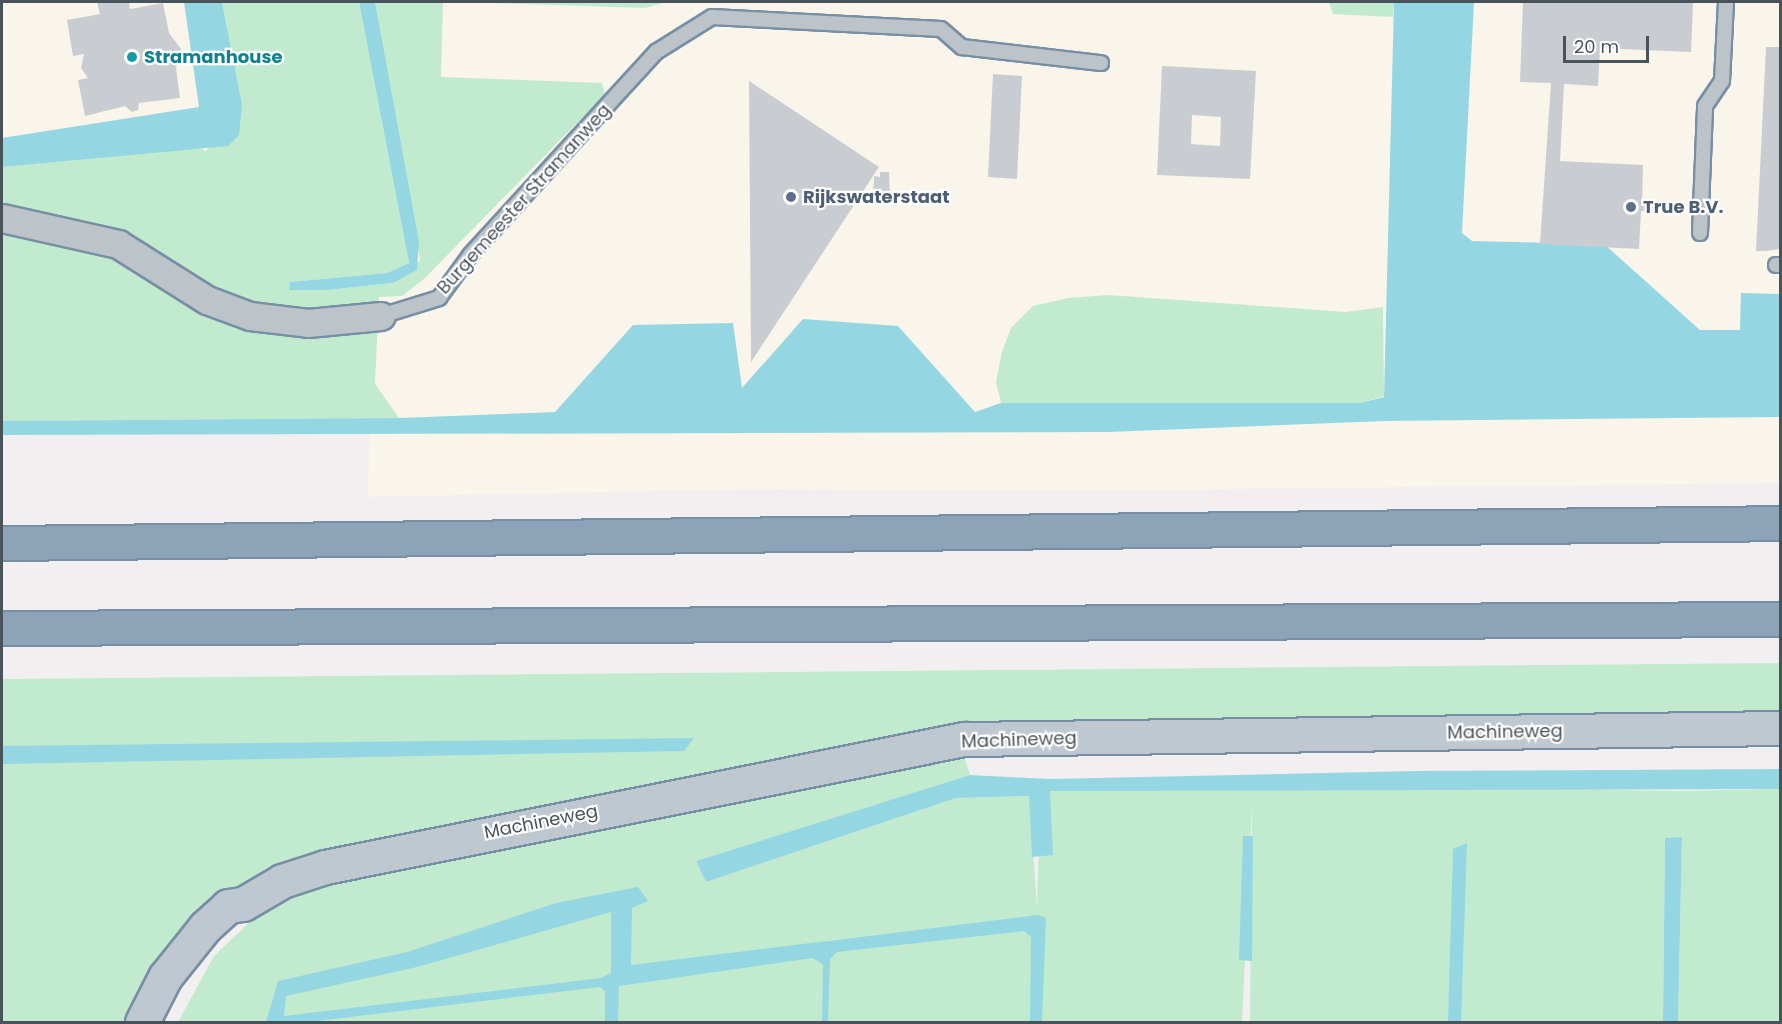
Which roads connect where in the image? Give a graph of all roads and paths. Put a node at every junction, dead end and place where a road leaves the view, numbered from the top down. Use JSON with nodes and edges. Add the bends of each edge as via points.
{"nodes":[{"id":1,"x":1726,"y":2,"type":"edge"},
{"id":2,"x":1101,"y":63,"type":"dead end"},
{"id":3,"x":2,"y":218,"type":"edge"},
{"id":4,"x":1700,"y":233,"type":"dead end"},
{"id":5,"x":381,"y":316,"type":"joint"},
{"id":6,"x":1780,"y":523,"type":"edge"},
{"id":7,"x":2,"y":543,"type":"edge"},
{"id":8,"x":1780,"y":619,"type":"edge"},
{"id":9,"x":2,"y":628,"type":"edge"},
{"id":10,"x":1780,"y":728,"type":"edge"},
{"id":11,"x":243,"y":904,"type":"junction"},
{"id":12,"x":142,"y":1023,"type":"edge"},
{"id":13,"x":167,"y":1023,"type":"edge"}],
"edges":[{"from":1,"to":4,"type":"lane","via":[[1722,81],[1705,106]]},
{"from":2,"to":5,"type":"lane","name":"Burgemeester Stramanweg","via":[[962,47],[940,29],[712,17],[656,52],[471,254],[439,298]]},
{"from":3,"to":5,"type":"street","name":"Burgemeester Stramanweg","via":[[118,244],[207,300],[250,316],[308,322]]},
{"from":6,"to":7,"type":"highway"},
{"from":8,"to":9,"type":"highway"},
{"from":10,"to":11,"type":"street","name":"Machineweg","via":[[964,739],[325,867],[282,881]]},
{"from":11,"to":12,"type":"street","name":"Machineweg","via":[[228,906],[186,948],[165,977]]},
{"from":11,"to":13,"type":"street","name":"Machineweg","via":[[239,918],[196,964]]}]}
